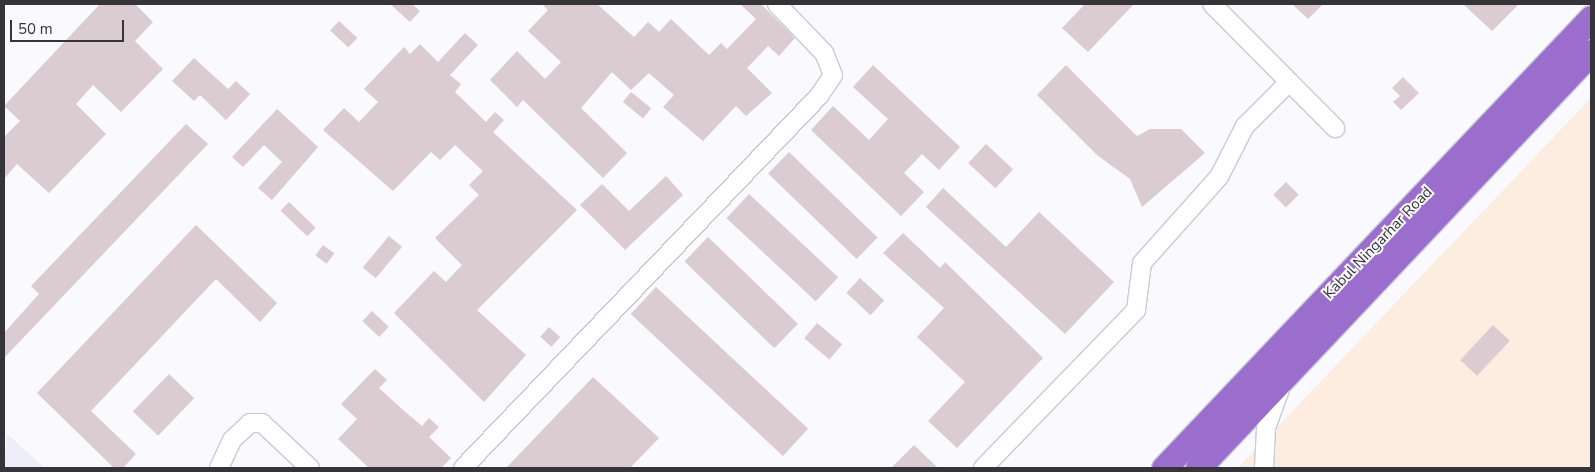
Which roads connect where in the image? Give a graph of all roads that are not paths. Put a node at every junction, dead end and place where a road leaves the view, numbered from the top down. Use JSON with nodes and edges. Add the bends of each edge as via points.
{"nodes":[{"id":1,"x":777,"y":4,"type":"edge"},
{"id":2,"x":1212,"y":4,"type":"edge"},
{"id":3,"x":1591,"y":18,"type":"edge"},
{"id":4,"x":1591,"y":52,"type":"edge"},
{"id":5,"x":1290,"y":82,"type":"junction"},
{"id":6,"x":1335,"y":128,"type":"dead end"},
{"id":7,"x":1284,"y":376,"type":"junction"},
{"id":8,"x":219,"y":468,"type":"edge"},
{"id":9,"x":310,"y":468,"type":"edge"},
{"id":10,"x":463,"y":468,"type":"edge"},
{"id":11,"x":983,"y":468,"type":"edge"},
{"id":12,"x":1164,"y":468,"type":"edge"},
{"id":13,"x":1198,"y":468,"type":"edge"},
{"id":14,"x":1264,"y":468,"type":"edge"}],
"edges":[{"from":1,"to":10,"type":"street","via":[[824,53],[834,75],[812,103]]},
{"from":2,"to":5,"type":"street"},
{"from":3,"to":12,"type":"highway","name":"Kabul Ningarhar Road"},
{"from":4,"to":7,"type":"highway","name":"Kabul Ningarhar Road"},
{"from":5,"to":6,"type":"street"},
{"from":5,"to":11,"type":"street","via":[[1245,126],[1219,177],[1142,263],[1136,310]]},
{"from":7,"to":13,"type":"highway","name":"Kabul Ningarhar Road"},
{"from":7,"to":14,"type":"street","via":[[1266,428]]},
{"from":8,"to":9,"type":"street","via":[[232,440],[250,422],[262,422]]}]}
